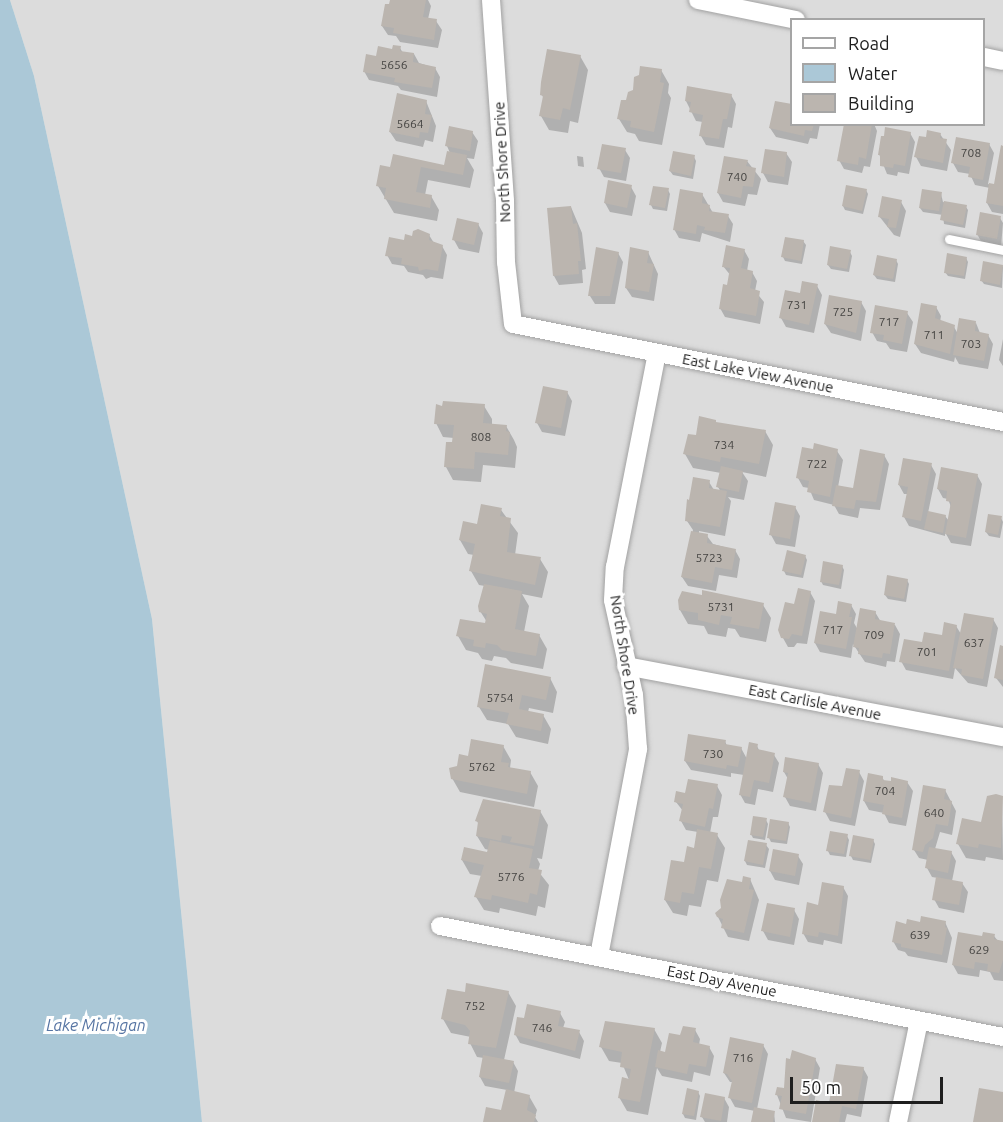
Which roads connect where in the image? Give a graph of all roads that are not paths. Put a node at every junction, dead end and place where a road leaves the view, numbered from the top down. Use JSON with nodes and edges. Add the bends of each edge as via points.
{"nodes":[{"id":1,"x":491,"y":0,"type":"edge"},
{"id":2,"x":698,"y":0,"type":"edge"},
{"id":3,"x":790,"y":19,"type":"edge"},
{"id":4,"x":985,"y":57,"type":"edge"},
{"id":5,"x":1003,"y":61,"type":"edge"},
{"id":6,"x":949,"y":239,"type":"dead end"},
{"id":7,"x":1003,"y":250,"type":"edge"},
{"id":8,"x":513,"y":324,"type":"joint"},
{"id":9,"x":657,"y":353,"type":"junction"},
{"id":10,"x":1003,"y":422,"type":"edge"},
{"id":11,"x":626,"y":666,"type":"junction"},
{"id":12,"x":1003,"y":737,"type":"edge"},
{"id":13,"x":440,"y":926,"type":"dead end"},
{"id":14,"x":599,"y":956,"type":"junction"},
{"id":15,"x":919,"y":1021,"type":"junction"},
{"id":16,"x":1003,"y":1037,"type":"edge"},
{"id":17,"x":898,"y":1122,"type":"edge"}],
"edges":[{"from":1,"to":8,"type":"street","name":"North Shore Drive"},
{"from":2,"to":3,"type":"street"},
{"from":4,"to":5,"type":"street"},
{"from":6,"to":7,"type":"lane"},
{"from":8,"to":9,"type":"street","name":"East Lake View Avenue"},
{"from":9,"to":10,"type":"street","name":"East Lake View Avenue"},
{"from":9,"to":11,"type":"street","name":"North Shore Drive","via":[[615,567],[613,600]]},
{"from":11,"to":12,"type":"street","name":"East Carlisle Avenue"},
{"from":11,"to":14,"type":"street","name":"North Shore Drive","via":[[634,695],[638,749]]},
{"from":13,"to":14,"type":"street","name":"East Day Avenue"},
{"from":14,"to":15,"type":"street","name":"East Day Avenue"},
{"from":15,"to":16,"type":"street","name":"East Day Avenue"},
{"from":15,"to":17,"type":"street"}]}
